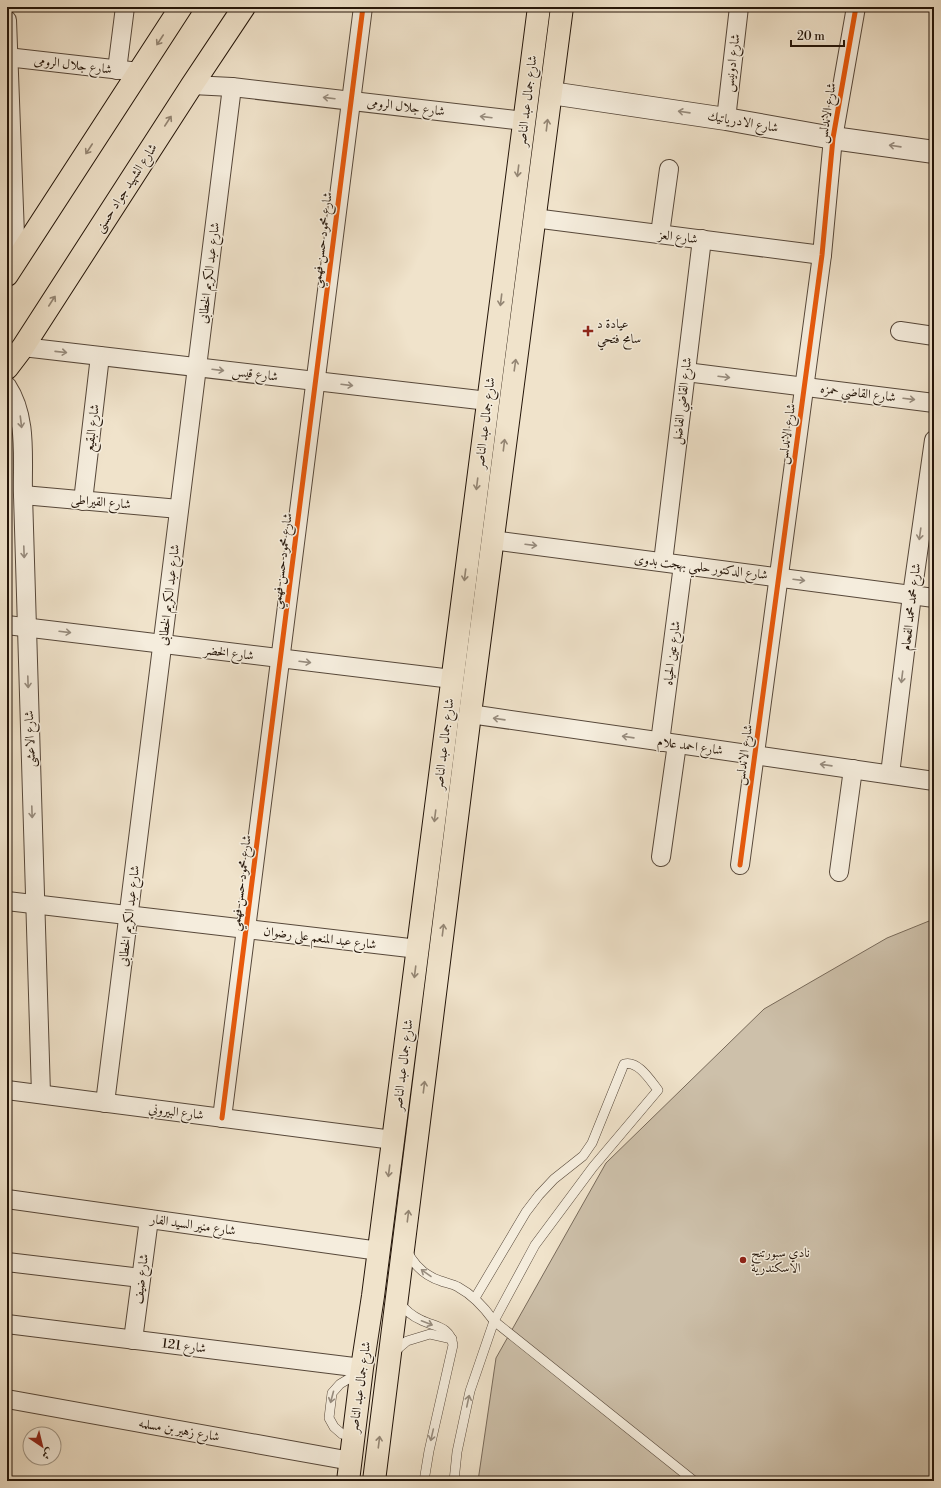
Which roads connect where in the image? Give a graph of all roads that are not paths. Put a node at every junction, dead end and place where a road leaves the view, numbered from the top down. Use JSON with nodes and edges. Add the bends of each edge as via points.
{"nodes":[{"id":1,"x":125,"y":7,"type":"edge"},
{"id":2,"x":181,"y":7,"type":"edge"},
{"id":3,"x":244,"y":7,"type":"edge"},
{"id":4,"x":363,"y":7,"type":"edge"},
{"id":5,"x":539,"y":7,"type":"edge"},
{"id":6,"x":562,"y":7,"type":"edge"},
{"id":7,"x":739,"y":7,"type":"edge"},
{"id":8,"x":856,"y":7,"type":"edge"},
{"id":9,"x":7,"y":20,"type":"edge"},
{"id":10,"x":8,"y":57,"type":"edge"},
{"id":11,"x":117,"y":70,"type":"junction"},
{"id":12,"x":139,"y":72,"type":"junction"},
{"id":13,"x":192,"y":85,"type":"junction"},
{"id":14,"x":232,"y":87,"type":"junction"},
{"id":15,"x":551,"y":93,"type":"junction"},
{"id":16,"x":351,"y":101,"type":"junction"},
{"id":17,"x":726,"y":119,"type":"junction"},
{"id":18,"x":524,"y":121,"type":"junction"},
{"id":19,"x":833,"y":138,"type":"junction"},
{"id":20,"x":934,"y":152,"type":"edge"},
{"id":21,"x":669,"y":169,"type":"dead end"},
{"id":22,"x":534,"y":218,"type":"junction"},
{"id":23,"x":660,"y":234,"type":"junction"},
{"id":24,"x":702,"y":240,"type":"junction"},
{"id":25,"x":822,"y":255,"type":"junction"},
{"id":26,"x":11,"y":269,"type":"edge"},
{"id":27,"x":900,"y":331,"type":"dead end"},
{"id":28,"x":934,"y":336,"type":"edge"},
{"id":29,"x":23,"y":347,"type":"junction"},
{"id":30,"x":100,"y":356,"type":"junction"},
{"id":31,"x":197,"y":367,"type":"junction"},
{"id":32,"x":7,"y":368,"type":"edge"},
{"id":33,"x":686,"y":372,"type":"junction"},
{"id":34,"x":316,"y":381,"type":"junction"},
{"id":35,"x":7,"y":386,"type":"edge"},
{"id":36,"x":804,"y":386,"type":"junction"},
{"id":37,"x":488,"y":401,"type":"junction"},
{"id":38,"x":934,"y":403,"type":"edge"},
{"id":39,"x":934,"y":440,"type":"edge"},
{"id":40,"x":22,"y":495,"type":"junction"},
{"id":41,"x":83,"y":501,"type":"junction"},
{"id":42,"x":179,"y":509,"type":"junction"},
{"id":43,"x":492,"y":540,"type":"junction"},
{"id":44,"x":663,"y":562,"type":"junction"},
{"id":45,"x":683,"y":564,"type":"junction"},
{"id":46,"x":779,"y":577,"type":"junction"},
{"id":47,"x":912,"y":595,"type":"junction"},
{"id":48,"x":934,"y":598,"type":"edge"},
{"id":49,"x":7,"y":625,"type":"edge"},
{"id":50,"x":26,"y":627,"type":"junction"},
{"id":51,"x":163,"y":645,"type":"junction"},
{"id":52,"x":281,"y":659,"type":"junction"},
{"id":53,"x":452,"y":679,"type":"junction"},
{"id":54,"x":470,"y":714,"type":"junction"},
{"id":55,"x":668,"y":743,"type":"junction"},
{"id":56,"x":755,"y":755,"type":"junction"},
{"id":57,"x":853,"y":769,"type":"junction"},
{"id":58,"x":890,"y":774,"type":"junction"},
{"id":59,"x":934,"y":781,"type":"edge"},
{"id":60,"x":661,"y":858,"type":"dead end"},
{"id":61,"x":740,"y":865,"type":"dead end"},
{"id":62,"x":838,"y":872,"type":"dead end"},
{"id":63,"x":7,"y":901,"type":"edge"},
{"id":64,"x":35,"y":904,"type":"junction"},
{"id":65,"x":129,"y":916,"type":"junction"},
{"id":66,"x":247,"y":929,"type":"junction"},
{"id":67,"x":418,"y":949,"type":"junction"},
{"id":68,"x":7,"y":1090,"type":"edge"},
{"id":69,"x":41,"y":1094,"type":"junction"},
{"id":70,"x":106,"y":1103,"type":"junction"},
{"id":71,"x":222,"y":1118,"type":"junction"},
{"id":72,"x":393,"y":1140,"type":"junction"},
{"id":73,"x":7,"y":1199,"type":"edge"},
{"id":74,"x":149,"y":1219,"type":"junction"},
{"id":75,"x":404,"y":1246,"type":"junction"},
{"id":76,"x":379,"y":1251,"type":"junction"},
{"id":77,"x":7,"y":1262,"type":"edge"},
{"id":78,"x":141,"y":1278,"type":"junction"},
{"id":79,"x":374,"y":1296,"type":"junction"},
{"id":80,"x":475,"y":1298,"type":"junction"},
{"id":81,"x":397,"y":1299,"type":"junction"},
{"id":82,"x":494,"y":1321,"type":"junction"},
{"id":83,"x":7,"y":1324,"type":"edge"},
{"id":84,"x":452,"y":1339,"type":"junction"},
{"id":85,"x":133,"y":1340,"type":"junction"},
{"id":86,"x":390,"y":1356,"type":"junction"},
{"id":87,"x":361,"y":1371,"type":"junction"},
{"id":88,"x":7,"y":1399,"type":"edge"},
{"id":89,"x":350,"y":1471,"type":"edge"},
{"id":90,"x":374,"y":1481,"type":"edge"},
{"id":91,"x":424,"y":1481,"type":"edge"},
{"id":92,"x":454,"y":1481,"type":"edge"},
{"id":93,"x":694,"y":1481,"type":"edge"}],
"edges":[{"from":1,"to":11,"type":"street"},
{"from":2,"to":12,"type":"main road","one_way":true},
{"from":3,"to":13,"type":"main road","name":"شارع الشهيد جواد حسنى"},
{"from":4,"to":16,"type":"street","name":"شارع محمود حسن فهمي"},
{"from":5,"to":18,"type":"main road","name":"شارع جمال عبد الناصر"},
{"from":6,"to":15,"type":"main road","name":"شارع جمال عبد الناصر"},
{"from":7,"to":17,"type":"street","name":"شارع ادونيس"},
{"from":8,"to":19,"type":"street","name":"شارع الاندلس"},
{"from":9,"to":10,"type":"street"},
{"from":10,"to":11,"type":"street","name":"شارع جلال الرومى"},
{"from":10,"to":26,"type":"street"},
{"from":11,"to":12,"type":"street","name":"شارع جلال الرومى"},
{"from":12,"to":26,"type":"main road","one_way":true},
{"from":13,"to":14,"type":"street","name":"شارع جلال الرومى"},
{"from":29,"to":13,"type":"main road","name":"شارع الشهيد جواد حسنى","one_way":true},
{"from":16,"to":14,"type":"street","name":"شارع جلال الرومى","one_way":true},
{"from":14,"to":31,"type":"street","name":"شارع عبد الكريم الخطابى"},
{"from":17,"to":15,"type":"street","name":"شارع الادرياتيك","one_way":true},
{"from":22,"to":15,"type":"main road","name":"شارع جمال عبد الناصر","one_way":true},
{"from":18,"to":16,"type":"street","name":"شارع جلال الرومى","one_way":true},
{"from":16,"to":34,"type":"street","name":"شارع محمود حسن فهمي"},
{"from":17,"to":19,"type":"street","name":"شارع الادرياتيك"},
{"from":18,"to":37,"type":"main road","name":"شارع جمال عبد الناصر","one_way":true},
{"from":20,"to":19,"type":"street","name":"شارع الادرياتيك","one_way":true},
{"from":19,"to":25,"type":"street","name":"شارع الاندلس"},
{"from":21,"to":23,"type":"street"},
{"from":22,"to":23,"type":"street","name":"شارع العز"},
{"from":43,"to":22,"type":"main road","name":"شارع جمال عبد الناصر","one_way":true},
{"from":23,"to":24,"type":"street","name":"شارع العز"},
{"from":24,"to":25,"type":"street","name":"شارع العز"},
{"from":24,"to":33,"type":"street","name":"شارع القاضي الفاضل"},
{"from":25,"to":36,"type":"street","name":"شارع الاندلس"},
{"from":27,"to":28,"type":"street"},
{"from":29,"to":30,"type":"street","name":"شارع قيس","one_way":true},
{"from":29,"to":32,"type":"main road","name":"شارع الشهيد جواد حسنى"},
{"from":30,"to":31,"type":"street","name":"شارع قيس"},
{"from":30,"to":41,"type":"street","name":"شارع البقيع"},
{"from":31,"to":34,"type":"street","name":"شارع قيس","one_way":true},
{"from":31,"to":42,"type":"street","name":"شارع عبد الكريم الخطابى"},
{"from":33,"to":36,"type":"street","name":"شارع القاضي حمزه","one_way":true},
{"from":33,"to":44,"type":"street","name":"شارع القاضي الفاضل"},
{"from":34,"to":37,"type":"street","name":"شارع قيس","one_way":true},
{"from":34,"to":52,"type":"street","name":"شارع محمود حسن فهمي"},
{"from":35,"to":40,"type":"street","name":"شارع الاعشى","one_way":true,"via":[[21,418]]},
{"from":36,"to":38,"type":"street","name":"شارع القاضي حمزه","one_way":true},
{"from":36,"to":46,"type":"street","name":"شارع الاندلس"},
{"from":37,"to":53,"type":"main road","name":"شارع جمال عبد الناصر","one_way":true},
{"from":39,"to":47,"type":"street","name":"شارع محمد محمد الفحام","one_way":true},
{"from":40,"to":41,"type":"street","name":"شارع القيراطى"},
{"from":40,"to":50,"type":"street","name":"شارع الاعشى","one_way":true},
{"from":41,"to":42,"type":"street","name":"شارع القيراطى"},
{"from":42,"to":51,"type":"street","name":"شارع عبد الكريم الخطابى"},
{"from":43,"to":44,"type":"street","name":"شارع الدكتور حلمي بهجت بدوى","one_way":true},
{"from":43,"to":54,"type":"main road","name":"شارع جمال عبد الناصر"},
{"from":44,"to":45,"type":"street","name":"شارع الدكتور حلمي بهجت بدوى"},
{"from":45,"to":46,"type":"street","name":"شارع الدكتور حلمي بهجت بدوى"},
{"from":45,"to":55,"type":"street","name":"شارع عين الحياه"},
{"from":46,"to":47,"type":"street","name":"شارع الدكتور حلمي بهجت بدوى","one_way":true},
{"from":46,"to":56,"type":"street","name":"شارع الاندلس"},
{"from":47,"to":48,"type":"street","name":"شارع الدكتور حلمي بهجت بدوى"},
{"from":47,"to":58,"type":"street","name":"شارع محمد محمد الفحام","one_way":true},
{"from":49,"to":50,"type":"street","name":"شارع الخضر"},
{"from":50,"to":51,"type":"street","name":"شارع الخضر","one_way":true},
{"from":50,"to":64,"type":"street","name":"شارع الاعشى","one_way":true},
{"from":51,"to":52,"type":"street","name":"شارع الخضر"},
{"from":51,"to":65,"type":"street","name":"شارع عبد الكريم الخطابى"},
{"from":52,"to":53,"type":"street","name":"شارع الخضر","one_way":true},
{"from":52,"to":66,"type":"street","name":"شارع محمود حسن فهمي"},
{"from":53,"to":67,"type":"main road","name":"شارع جمال عبد الناصر","one_way":true},
{"from":55,"to":54,"type":"street","name":"شارع احمد علام","one_way":true},
{"from":75,"to":54,"type":"main road","name":"شارع جمال عبد الناصر","one_way":true},
{"from":55,"to":56,"type":"street","name":"شارع احمد علام"},
{"from":55,"to":60,"type":"street","name":"شارع عين الحياه"},
{"from":57,"to":56,"type":"street","name":"شارع احمد علام","one_way":true},
{"from":56,"to":61,"type":"street","name":"شارع الاندلس"},
{"from":57,"to":58,"type":"street","name":"شارع احمد علام"},
{"from":57,"to":62,"type":"street"},
{"from":58,"to":59,"type":"street","name":"شارع احمد علام"},
{"from":63,"to":64,"type":"street","name":"شارع عبد المنعم على رضوان"},
{"from":64,"to":65,"type":"street","name":"شارع عبد المنعم على رضوان"},
{"from":64,"to":69,"type":"street","name":"شارع الاعشى"},
{"from":65,"to":66,"type":"street","name":"شارع عبد المنعم على رضوان"},
{"from":65,"to":70,"type":"street","name":"شارع عبد الكريم الخطابى"},
{"from":66,"to":67,"type":"street","name":"شارع عبد المنعم على رضوان"},
{"from":66,"to":71,"type":"street","name":"شارع محمود حسن فهمي"},
{"from":67,"to":72,"type":"main road","name":"شارع جمال عبد الناصر","one_way":true},
{"from":68,"to":69,"type":"street","name":"شارع البيروني"},
{"from":69,"to":70,"type":"street","name":"شارع البيروني"},
{"from":70,"to":71,"type":"street","name":"شارع البيروني"},
{"from":71,"to":72,"type":"street","name":"شارع البيروني"},
{"from":72,"to":76,"type":"main road","name":"شارع جمال عبد الناصر","one_way":true},
{"from":73,"to":74,"type":"street","name":"شارع منير السيد الفار"},
{"from":74,"to":76,"type":"street","name":"شارع منير السيد الفار"},
{"from":74,"to":78,"type":"street","name":"شارع ضيف"},
{"from":80,"to":75,"type":"lane","one_way":true,"via":[[457,1286],[424,1273],[412,1261]]},
{"from":75,"to":81,"type":"main road","name":"شارع جمال عبد الناصر"},
{"from":76,"to":79,"type":"main road","name":"شارع جمال عبد الناصر"},
{"from":77,"to":78,"type":"street"},
{"from":78,"to":85,"type":"street","name":"شارع ضيف"},
{"from":79,"to":81,"type":"main road"},
{"from":79,"to":87,"type":"main road","name":"شارع جمال عبد الناصر"},
{"from":80,"to":82,"type":"lane"},
{"from":80,"to":82,"type":"lane","via":[[531,1206],[554,1179],[583,1156],[592,1143],[624,1064],[634,1064],[658,1090],[593,1167],[535,1246]]},
{"from":81,"to":84,"type":"lane","one_way":true,"via":[[412,1315],[446,1330]]},
{"from":81,"to":86,"type":"main road","name":"شارع جمال عبد الناصر"},
{"from":92,"to":82,"type":"lane","one_way":true,"via":[[457,1452],[470,1391]]},
{"from":82,"to":93,"type":"lane"},
{"from":83,"to":85,"type":"street","name":"شارع 121"},
{"from":84,"to":86,"type":"lane","via":[[430,1334],[418,1337],[398,1347]]},
{"from":84,"to":91,"type":"lane","one_way":true,"via":[[453,1345]]},
{"from":85,"to":87,"type":"street","name":"شارع 121"},
{"from":90,"to":86,"type":"main road","name":"شارع جمال عبد الناصر","one_way":true},
{"from":87,"to":89,"type":"main road","name":"شارع جمال عبد الناصر","one_way":true},
{"from":88,"to":89,"type":"street","name":"شارع زهير بن مسلمه"}]}
